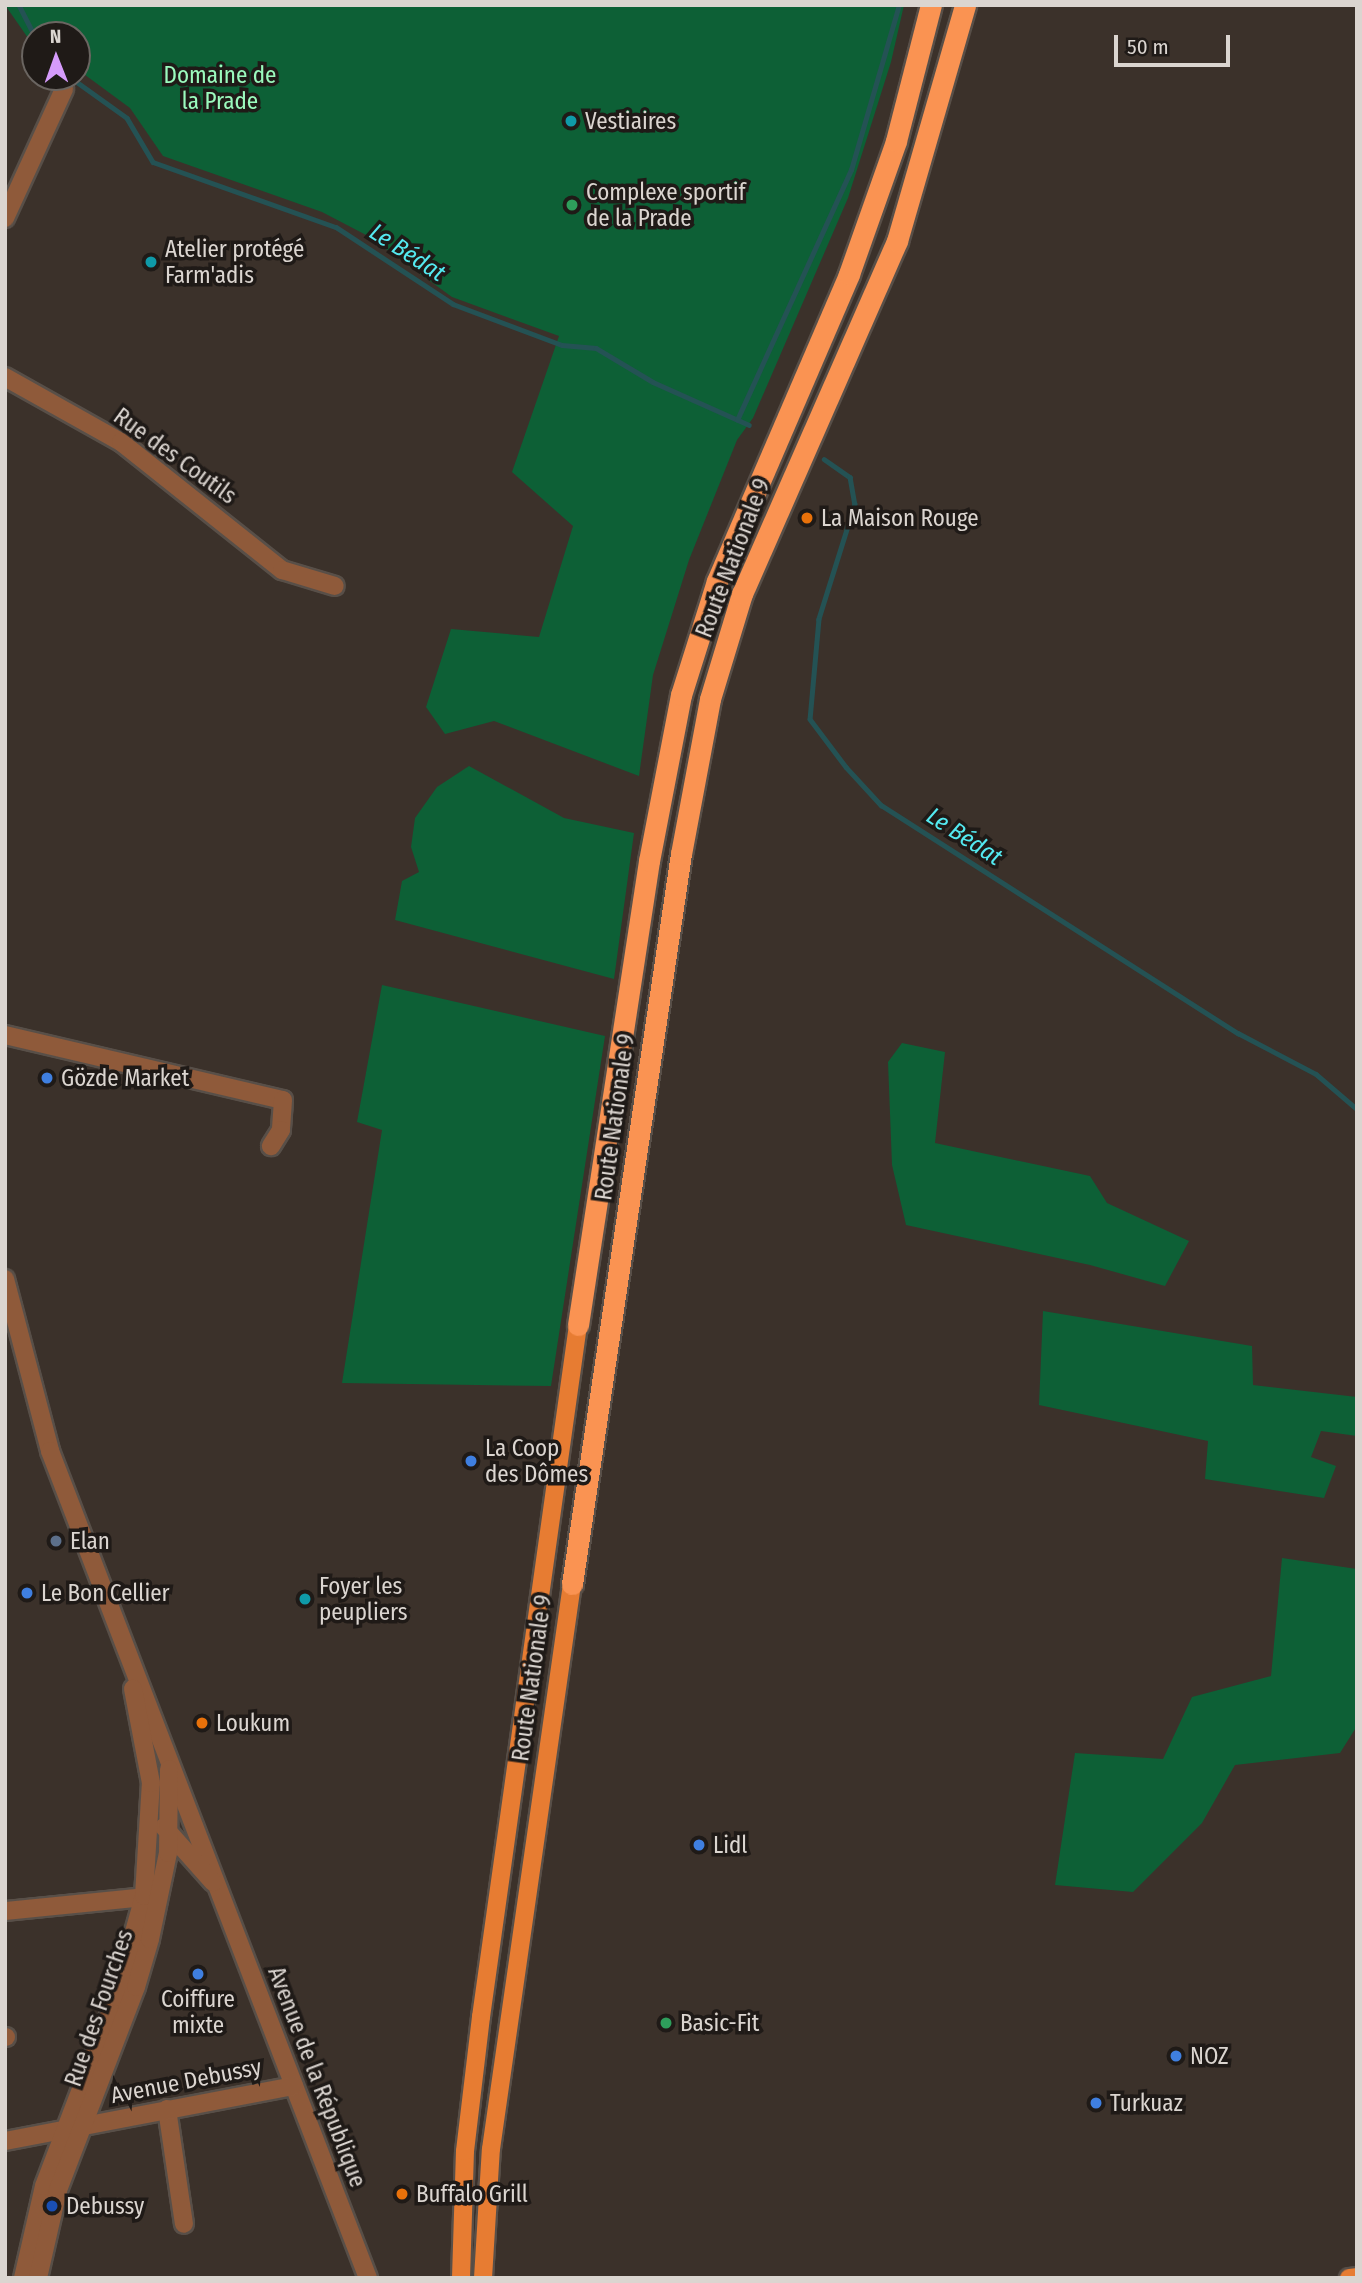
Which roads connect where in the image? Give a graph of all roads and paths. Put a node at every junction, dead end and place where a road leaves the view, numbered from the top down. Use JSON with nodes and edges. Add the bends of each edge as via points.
{"nodes":[{"id":1,"x":931,"y":5,"type":"edge"},
{"id":2,"x":965,"y":5,"type":"edge"},
{"id":3,"x":63,"y":91,"type":"edge"},
{"id":4,"x":5,"y":218,"type":"edge"},
{"id":5,"x":5,"y":377,"type":"edge"},
{"id":6,"x":335,"y":586,"type":"dead end"},
{"id":7,"x":5,"y":1035,"type":"edge"},
{"id":8,"x":271,"y":1146,"type":"dead end"},
{"id":9,"x":5,"y":1279,"type":"edge"},
{"id":10,"x":578,"y":1325,"type":"joint"},
{"id":11,"x":572,"y":1584,"type":"joint"},
{"id":12,"x":110,"y":1608,"type":"junction"},
{"id":13,"x":167,"y":1748,"type":"junction"},
{"id":14,"x":151,"y":1815,"type":"junction"},
{"id":15,"x":169,"y":1831,"type":"junction"},
{"id":16,"x":222,"y":1894,"type":"junction"},
{"id":17,"x":153,"y":1896,"type":"junction"},
{"id":18,"x":5,"y":1911,"type":"edge"},
{"id":19,"x":294,"y":2086,"type":"junction"},
{"id":20,"x":167,"y":2109,"type":"junction"},
{"id":21,"x":83,"y":2125,"type":"junction"},
{"id":22,"x":65,"y":2129,"type":"junction"},
{"id":23,"x":5,"y":2140,"type":"edge"},
{"id":24,"x":184,"y":2224,"type":"dead end"},
{"id":25,"x":1357,"y":2277,"type":"edge"},
{"id":26,"x":23,"y":2278,"type":"edge"},
{"id":27,"x":38,"y":2278,"type":"edge"},
{"id":28,"x":368,"y":2278,"type":"edge"},
{"id":29,"x":461,"y":2278,"type":"edge"},
{"id":30,"x":483,"y":2278,"type":"edge"},
{"id":31,"x":1349,"y":2278,"type":"edge"}],
"edges":[{"from":1,"to":10,"type":"highway","name":"Route Nationale 9","via":[[895,141],[849,274],[698,633],[671,740]]},
{"from":2,"to":11,"type":"highway","name":"Route Nationale 9","via":[[897,241],[742,594],[710,699],[681,854]]},
{"from":3,"to":4,"type":"street"},
{"from":5,"to":6,"type":"street","name":"Rue des Coutils","via":[[121,442],[282,570]]},
{"from":7,"to":8,"type":"street","via":[[283,1100],[281,1130]]},
{"from":9,"to":12,"type":"street","via":[[50,1451]]},
{"from":10,"to":29,"type":"main road","via":[[481,2017],[466,2151]]},
{"from":11,"to":30,"type":"main road","name":"Route Nationale 9","via":[[491,2149]]},
{"from":12,"to":13,"type":"street"},
{"from":12,"to":14,"type":"street","via":[[149,1760]]},
{"from":13,"to":15,"type":"street","name":"Rue des Fourches"},
{"from":13,"to":16,"type":"street","name":"Avenue de la République"},
{"from":14,"to":15,"type":"street"},
{"from":14,"to":17,"type":"street","name":"Rue des Fourches"},
{"from":15,"to":16,"type":"street"},
{"from":15,"to":17,"type":"street","name":"Rue des Fourches"},
{"from":16,"to":19,"type":"street","name":"Avenue de la République"},
{"from":17,"to":18,"type":"street"},
{"from":17,"to":21,"type":"street","name":"Rue des Fourches","via":[[136,1987]]},
{"from":17,"to":22,"type":"street","name":"Rue des Fourches"},
{"from":19,"to":20,"type":"street","name":"Avenue Debussy"},
{"from":19,"to":28,"type":"street","name":"Avenue de la République"},
{"from":20,"to":21,"type":"street","name":"Avenue Debussy"},
{"from":20,"to":24,"type":"street"},
{"from":21,"to":22,"type":"street","name":"Avenue Debussy"},
{"from":21,"to":27,"type":"street","name":"Rue des Fourches","via":[[52,2206]]},
{"from":22,"to":23,"type":"street","name":"Avenue Debussy"},
{"from":22,"to":26,"type":"street","name":"Rue des Fourches","via":[[31,2230]]},
{"from":25,"to":31,"type":"main road"}]}
